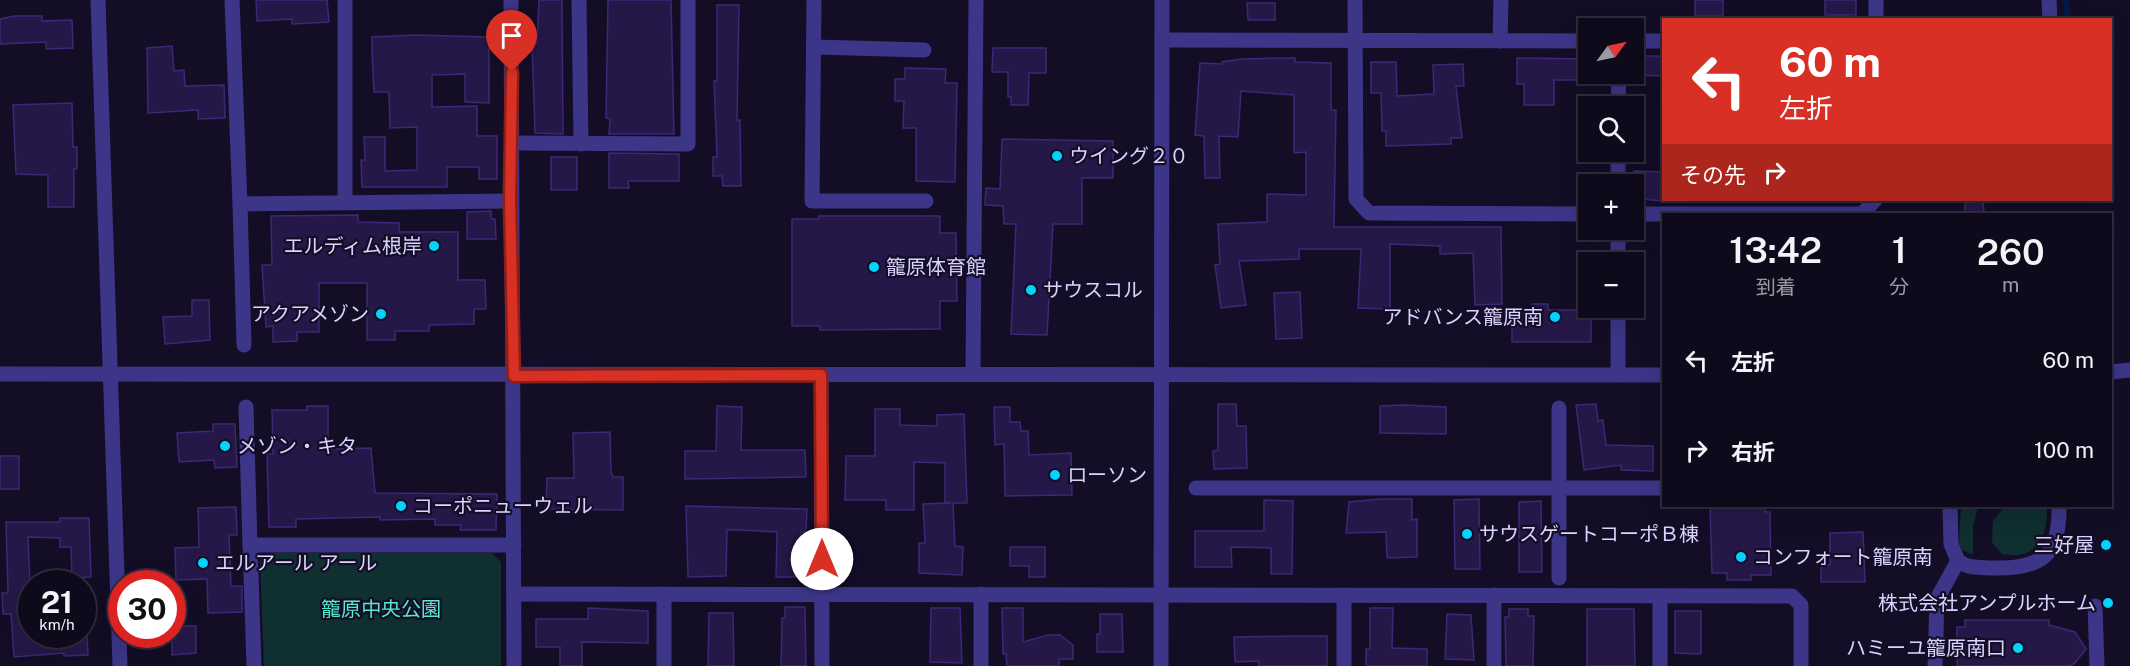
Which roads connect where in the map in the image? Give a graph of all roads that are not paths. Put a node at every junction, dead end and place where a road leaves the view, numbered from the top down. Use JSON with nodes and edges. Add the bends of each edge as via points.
{"nodes":[{"id":1,"x":98,"y":0,"type":"edge"},
{"id":2,"x":231,"y":0,"type":"edge"},
{"id":3,"x":345,"y":0,"type":"edge"},
{"id":4,"x":511,"y":0,"type":"edge"},
{"id":5,"x":579,"y":0,"type":"edge"},
{"id":6,"x":688,"y":0,"type":"edge"},
{"id":7,"x":814,"y":0,"type":"edge"},
{"id":8,"x":976,"y":0,"type":"edge"},
{"id":9,"x":1162,"y":0,"type":"edge"},
{"id":10,"x":1355,"y":0,"type":"edge"},
{"id":11,"x":1501,"y":0,"type":"edge"},
{"id":12,"x":1876,"y":0,"type":"edge"},
{"id":13,"x":2049,"y":0,"type":"edge"},
{"id":14,"x":1876,"y":18,"type":"edge"},
{"id":15,"x":2050,"y":18,"type":"edge"},
{"id":16,"x":1162,"y":40,"type":"junction"},
{"id":17,"x":1355,"y":41,"type":"junction"},
{"id":18,"x":1500,"y":41,"type":"junction"},
{"id":19,"x":1578,"y":41,"type":"edge"},
{"id":20,"x":1644,"y":41,"type":"edge"},
{"id":21,"x":1662,"y":41,"type":"edge"},
{"id":22,"x":814,"y":47,"type":"junction"},
{"id":23,"x":924,"y":50,"type":"dead end"},
{"id":24,"x":513,"y":143,"type":"junction"},
{"id":25,"x":581,"y":144,"type":"junction"},
{"id":26,"x":510,"y":201,"type":"junction"},
{"id":27,"x":926,"y":201,"type":"dead end"},
{"id":28,"x":1874,"y":201,"type":"edge"},
{"id":29,"x":345,"y":202,"type":"junction"},
{"id":30,"x":240,"y":204,"type":"junction"},
{"id":31,"x":1863,"y":213,"type":"edge"},
{"id":32,"x":1578,"y":214,"type":"edge"},
{"id":33,"x":1644,"y":214,"type":"edge"},
{"id":34,"x":1662,"y":214,"type":"edge"},
{"id":35,"x":1618,"y":318,"type":"edge"},
{"id":36,"x":244,"y":345,"type":"dead end"},
{"id":37,"x":2130,"y":370,"type":"edge"},
{"id":38,"x":2112,"y":372,"type":"edge"},
{"id":39,"x":0,"y":374,"type":"edge"},
{"id":40,"x":110,"y":374,"type":"junction"},
{"id":41,"x":973,"y":374,"type":"junction"},
{"id":42,"x":821,"y":375,"type":"junction"},
{"id":43,"x":1161,"y":375,"type":"junction"},
{"id":44,"x":1618,"y":375,"type":"junction"},
{"id":45,"x":1662,"y":375,"type":"edge"},
{"id":46,"x":514,"y":376,"type":"junction"},
{"id":47,"x":246,"y":407,"type":"dead end"},
{"id":48,"x":1559,"y":408,"type":"dead end"},
{"id":49,"x":1196,"y":488,"type":"dead end"},
{"id":50,"x":1559,"y":488,"type":"junction"},
{"id":51,"x":1662,"y":488,"type":"edge"},
{"id":52,"x":1950,"y":507,"type":"edge"},
{"id":53,"x":2059,"y":507,"type":"edge"},
{"id":54,"x":250,"y":545,"type":"junction"},
{"id":55,"x":514,"y":545,"type":"junction"},
{"id":56,"x":1958,"y":561,"type":"junction"},
{"id":57,"x":1559,"y":578,"type":"dead end"},
{"id":58,"x":514,"y":594,"type":"junction"},
{"id":59,"x":664,"y":594,"type":"junction"},
{"id":60,"x":981,"y":594,"type":"junction"},
{"id":61,"x":1161,"y":594,"type":"junction"},
{"id":62,"x":822,"y":595,"type":"junction"},
{"id":63,"x":1344,"y":595,"type":"junction"},
{"id":64,"x":1494,"y":595,"type":"junction"},
{"id":65,"x":1660,"y":596,"type":"junction"},
{"id":66,"x":2095,"y":606,"type":"dead end"},
{"id":67,"x":120,"y":666,"type":"edge"},
{"id":68,"x":255,"y":666,"type":"edge"},
{"id":69,"x":514,"y":666,"type":"edge"},
{"id":70,"x":664,"y":666,"type":"edge"},
{"id":71,"x":822,"y":666,"type":"edge"},
{"id":72,"x":981,"y":666,"type":"edge"},
{"id":73,"x":1161,"y":666,"type":"edge"},
{"id":74,"x":1344,"y":666,"type":"edge"},
{"id":75,"x":1494,"y":666,"type":"edge"},
{"id":76,"x":1660,"y":666,"type":"edge"},
{"id":77,"x":1801,"y":666,"type":"edge"},
{"id":78,"x":1935,"y":666,"type":"edge"},
{"id":79,"x":2097,"y":666,"type":"edge"}],
"edges":[{"from":1,"to":40,"type":"street"},
{"from":2,"to":30,"type":"street"},
{"from":3,"to":29,"type":"street"},
{"from":4,"to":24,"type":"street"},
{"from":5,"to":25,"type":"street"},
{"from":6,"to":25,"type":"street","via":[[688,144]]},
{"from":7,"to":22,"type":"street"},
{"from":8,"to":41,"type":"street"},
{"from":9,"to":16,"type":"street"},
{"from":10,"to":17,"type":"street"},
{"from":11,"to":18,"type":"street"},
{"from":12,"to":14,"type":"street"},
{"from":13,"to":15,"type":"street"},
{"from":16,"to":17,"type":"street"},
{"from":16,"to":43,"type":"street"},
{"from":17,"to":18,"type":"street"},
{"from":17,"to":32,"type":"street","via":[[1356,199],[1369,213]]},
{"from":18,"to":19,"type":"street"},
{"from":20,"to":21,"type":"street"},
{"from":22,"to":23,"type":"street"},
{"from":22,"to":27,"type":"street","via":[[812,201]]},
{"from":24,"to":25,"type":"street"},
{"from":24,"to":26,"type":"street"},
{"from":26,"to":29,"type":"street"},
{"from":26,"to":46,"type":"street"},
{"from":28,"to":31,"type":"street"},
{"from":29,"to":30,"type":"street"},
{"from":30,"to":36,"type":"street"},
{"from":33,"to":34,"type":"street"},
{"from":35,"to":44,"type":"street"},
{"from":37,"to":38,"type":"street"},
{"from":39,"to":40,"type":"street"},
{"from":40,"to":46,"type":"street"},
{"from":40,"to":67,"type":"street"},
{"from":41,"to":42,"type":"street"},
{"from":41,"to":43,"type":"street"},
{"from":42,"to":46,"type":"street"},
{"from":42,"to":62,"type":"street"},
{"from":43,"to":44,"type":"street"},
{"from":43,"to":61,"type":"street"},
{"from":44,"to":45,"type":"street"},
{"from":46,"to":55,"type":"street"},
{"from":47,"to":54,"type":"street"},
{"from":48,"to":50,"type":"street"},
{"from":49,"to":50,"type":"street"},
{"from":50,"to":51,"type":"street"},
{"from":50,"to":57,"type":"street"},
{"from":52,"to":56,"type":"street","via":[[1950,544]]},
{"from":53,"to":56,"type":"street","via":[[2058,534],[2043,558],[2032,565],[1973,567]]},
{"from":54,"to":55,"type":"street"},
{"from":54,"to":68,"type":"street"},
{"from":55,"to":58,"type":"street"},
{"from":56,"to":78,"type":"street","via":[[1937,599]]},
{"from":58,"to":59,"type":"street"},
{"from":58,"to":69,"type":"street"},
{"from":59,"to":62,"type":"street"},
{"from":59,"to":70,"type":"street"},
{"from":60,"to":61,"type":"street"},
{"from":60,"to":62,"type":"street"},
{"from":60,"to":72,"type":"street"},
{"from":61,"to":63,"type":"street"},
{"from":61,"to":73,"type":"street"},
{"from":62,"to":71,"type":"street"},
{"from":63,"to":64,"type":"street"},
{"from":63,"to":74,"type":"street"},
{"from":64,"to":65,"type":"street"},
{"from":64,"to":75,"type":"street"},
{"from":65,"to":76,"type":"street"},
{"from":65,"to":77,"type":"street","via":[[1792,597],[1801,605]]},
{"from":66,"to":79,"type":"street"}]}
